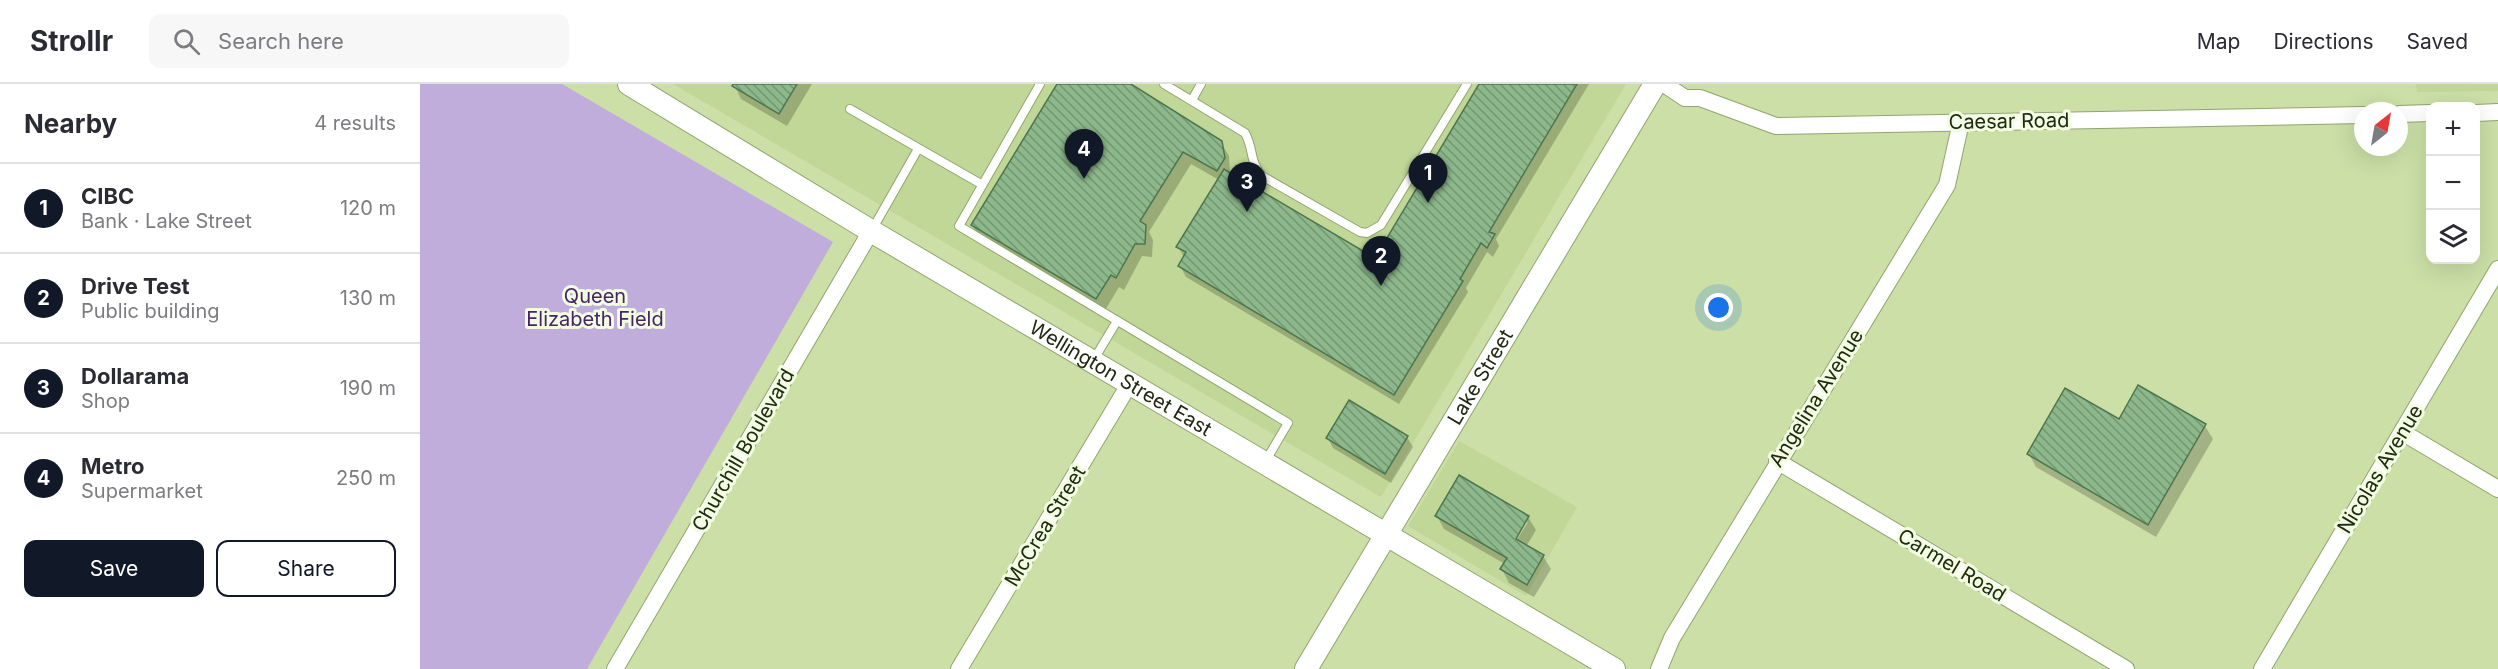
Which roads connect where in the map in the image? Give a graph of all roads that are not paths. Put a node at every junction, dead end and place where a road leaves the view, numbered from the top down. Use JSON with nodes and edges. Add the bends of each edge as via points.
{"nodes":[{"id":1,"x":629,"y":84,"type":"edge"},
{"id":2,"x":1040,"y":84,"type":"edge"},
{"id":3,"x":1164,"y":84,"type":"edge"},
{"id":4,"x":1201,"y":84,"type":"edge"},
{"id":5,"x":1467,"y":84,"type":"edge"},
{"id":6,"x":1655,"y":84,"type":"edge"},
{"id":7,"x":1664,"y":84,"type":"edge"},
{"id":8,"x":1192,"y":100,"type":"junction"},
{"id":9,"x":850,"y":108,"type":"dead end"},
{"id":10,"x":2480,"y":112,"type":"edge"},
{"id":11,"x":2498,"y":112,"type":"edge"},
{"id":12,"x":2426,"y":113,"type":"edge"},
{"id":13,"x":2408,"y":114,"type":"edge"},
{"id":14,"x":2354,"y":115,"type":"edge"},
{"id":15,"x":1961,"y":122,"type":"junction"},
{"id":16,"x":918,"y":149,"type":"junction"},
{"id":17,"x":981,"y":184,"type":"junction"},
{"id":18,"x":871,"y":231,"type":"junction"},
{"id":19,"x":2498,"y":269,"type":"edge"},
{"id":20,"x":1117,"y":321,"type":"junction"},
{"id":21,"x":1092,"y":361,"type":"junction"},
{"id":22,"x":1131,"y":383,"type":"junction"},
{"id":23,"x":2402,"y":432,"type":"junction"},
{"id":24,"x":1777,"y":461,"type":"junction"},
{"id":25,"x":1265,"y":463,"type":"junction"},
{"id":26,"x":2498,"y":489,"type":"edge"},
{"id":27,"x":1387,"y":535,"type":"junction"},
{"id":28,"x":615,"y":669,"type":"edge"},
{"id":29,"x":959,"y":669,"type":"edge"},
{"id":30,"x":1306,"y":669,"type":"edge"},
{"id":31,"x":1614,"y":669,"type":"edge"},
{"id":32,"x":1659,"y":669,"type":"edge"},
{"id":33,"x":2126,"y":669,"type":"edge"},
{"id":34,"x":2262,"y":669,"type":"edge"}],
"edges":[{"from":1,"to":18,"type":"main road","name":"Wellington Street East"},
{"from":2,"to":17,"type":"lane"},
{"from":3,"to":8,"type":"lane"},
{"from":4,"to":8,"type":"lane"},
{"from":5,"to":8,"type":"lane","via":[[1381,225],[1367,233],[1262,176],[1252,161],[1245,133]]},
{"from":6,"to":27,"type":"main road","name":"Lake Street"},
{"from":7,"to":15,"type":"street","name":"Caesar Road","via":[[1685,98],[1700,98],[1776,126]]},
{"from":9,"to":16,"type":"lane"},
{"from":10,"to":11,"type":"street"},
{"from":12,"to":13,"type":"street"},
{"from":14,"to":15,"type":"street","name":"Caesar Road"},
{"from":15,"to":24,"type":"street","name":"Angelina Avenue","via":[[1947,186]]},
{"from":16,"to":17,"type":"lane"},
{"from":16,"to":18,"type":"lane"},
{"from":17,"to":20,"type":"lane","via":[[959,226]]},
{"from":18,"to":21,"type":"main road","name":"Wellington Street East"},
{"from":18,"to":28,"type":"street","name":"Churchill Boulevard"},
{"from":19,"to":23,"type":"street","name":"Nicolas Avenue"},
{"from":20,"to":21,"type":"lane"},
{"from":20,"to":25,"type":"lane","via":[[1288,423]]},
{"from":21,"to":22,"type":"main road","name":"Wellington Street East"},
{"from":22,"to":25,"type":"main road","name":"Wellington Street East"},
{"from":22,"to":29,"type":"street","name":"McCrea Street"},
{"from":23,"to":26,"type":"street"},
{"from":23,"to":34,"type":"street","name":"Nicolas Avenue"},
{"from":24,"to":32,"type":"street","name":"Angelina Avenue","via":[[1672,638]]},
{"from":24,"to":33,"type":"street","name":"Carmel Road"},
{"from":25,"to":27,"type":"main road","name":"Wellington Street East"},
{"from":27,"to":30,"type":"main road","name":"Lake Street"},
{"from":27,"to":31,"type":"main road","name":"Wellington Street East"}]}
